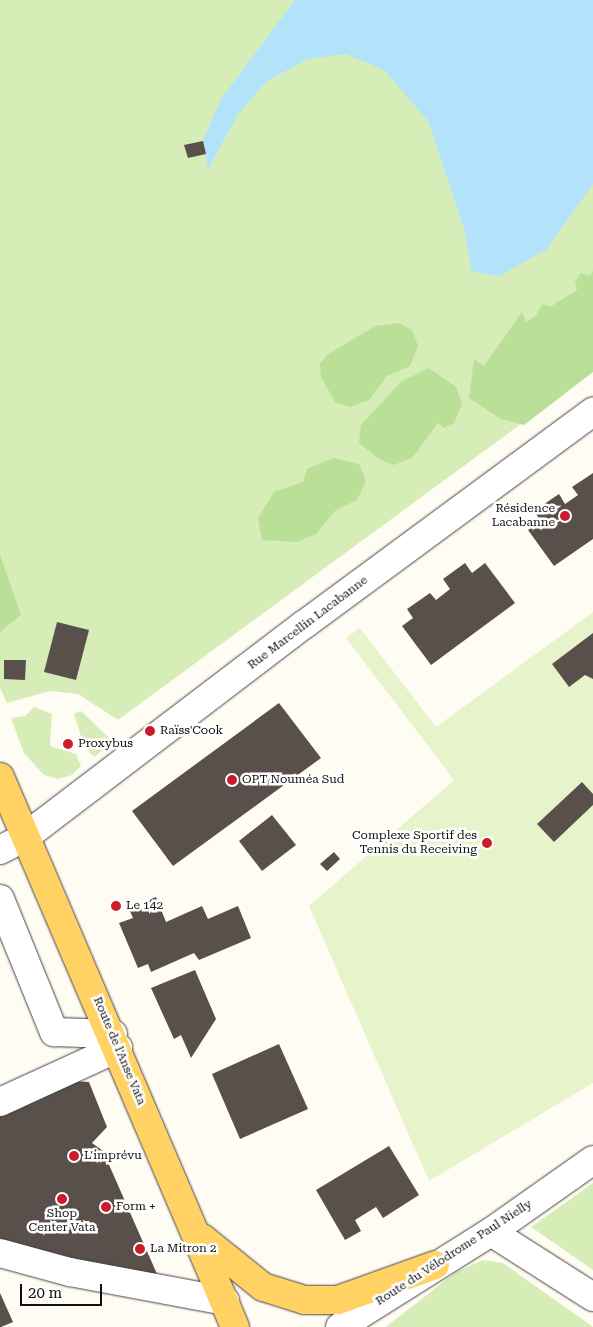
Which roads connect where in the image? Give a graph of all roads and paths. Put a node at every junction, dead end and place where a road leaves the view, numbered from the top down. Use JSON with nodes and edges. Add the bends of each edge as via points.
{"nodes":[{"id":1,"x":593,"y":412,"type":"edge"},
{"id":2,"x":0,"y":776,"type":"edge"},
{"id":3,"x":12,"y":834,"type":"edge"},
{"id":4,"x":0,"y":850,"type":"edge"},
{"id":5,"x":0,"y":899,"type":"edge"},
{"id":6,"x":115,"y":1041,"type":"junction"},
{"id":7,"x":0,"y":1102,"type":"edge"},
{"id":8,"x":593,"y":1160,"type":"edge"},
{"id":9,"x":195,"y":1231,"type":"junction"},
{"id":10,"x":490,"y":1232,"type":"junction"},
{"id":11,"x":0,"y":1253,"type":"edge"},
{"id":12,"x":435,"y":1265,"type":"junction"},
{"id":13,"x":593,"y":1297,"type":"edge"},
{"id":14,"x":225,"y":1301,"type":"junction"},
{"id":15,"x":235,"y":1327,"type":"edge"},
{"id":16,"x":340,"y":1327,"type":"edge"}],
"edges":[{"from":1,"to":3,"type":"street","name":"Rue Marcellin Lacabanne"},
{"from":2,"to":3,"type":"main road","name":"Route de l'Anse Vata","via":[[14,807]]},
{"from":3,"to":4,"type":"street","name":"Rue Marcellin Lacabanne"},
{"from":3,"to":6,"type":"main road","name":"Route de l'Anse Vata"},
{"from":5,"to":6,"type":"street","via":[[54,1032]]},
{"from":6,"to":7,"type":"street"},
{"from":6,"to":9,"type":"main road","name":"Route de l'Anse Vata"},
{"from":8,"to":10,"type":"street","name":"Route du Vélodrome Paul Nielly"},
{"from":9,"to":12,"type":"main road","via":[[263,1287],[305,1300],[338,1300]]},
{"from":9,"to":14,"type":"main road","name":"Route de l'Anse Vata"},
{"from":10,"to":12,"type":"street","name":"Route du Vélodrome Paul Nielly"},
{"from":10,"to":13,"type":"street"},
{"from":11,"to":14,"type":"street","via":[[70,1272]]},
{"from":12,"to":16,"type":"street","name":"Route du Vélodrome Paul Nielly"},
{"from":14,"to":15,"type":"main road","name":"Route de l'Anse Vata"}]}
